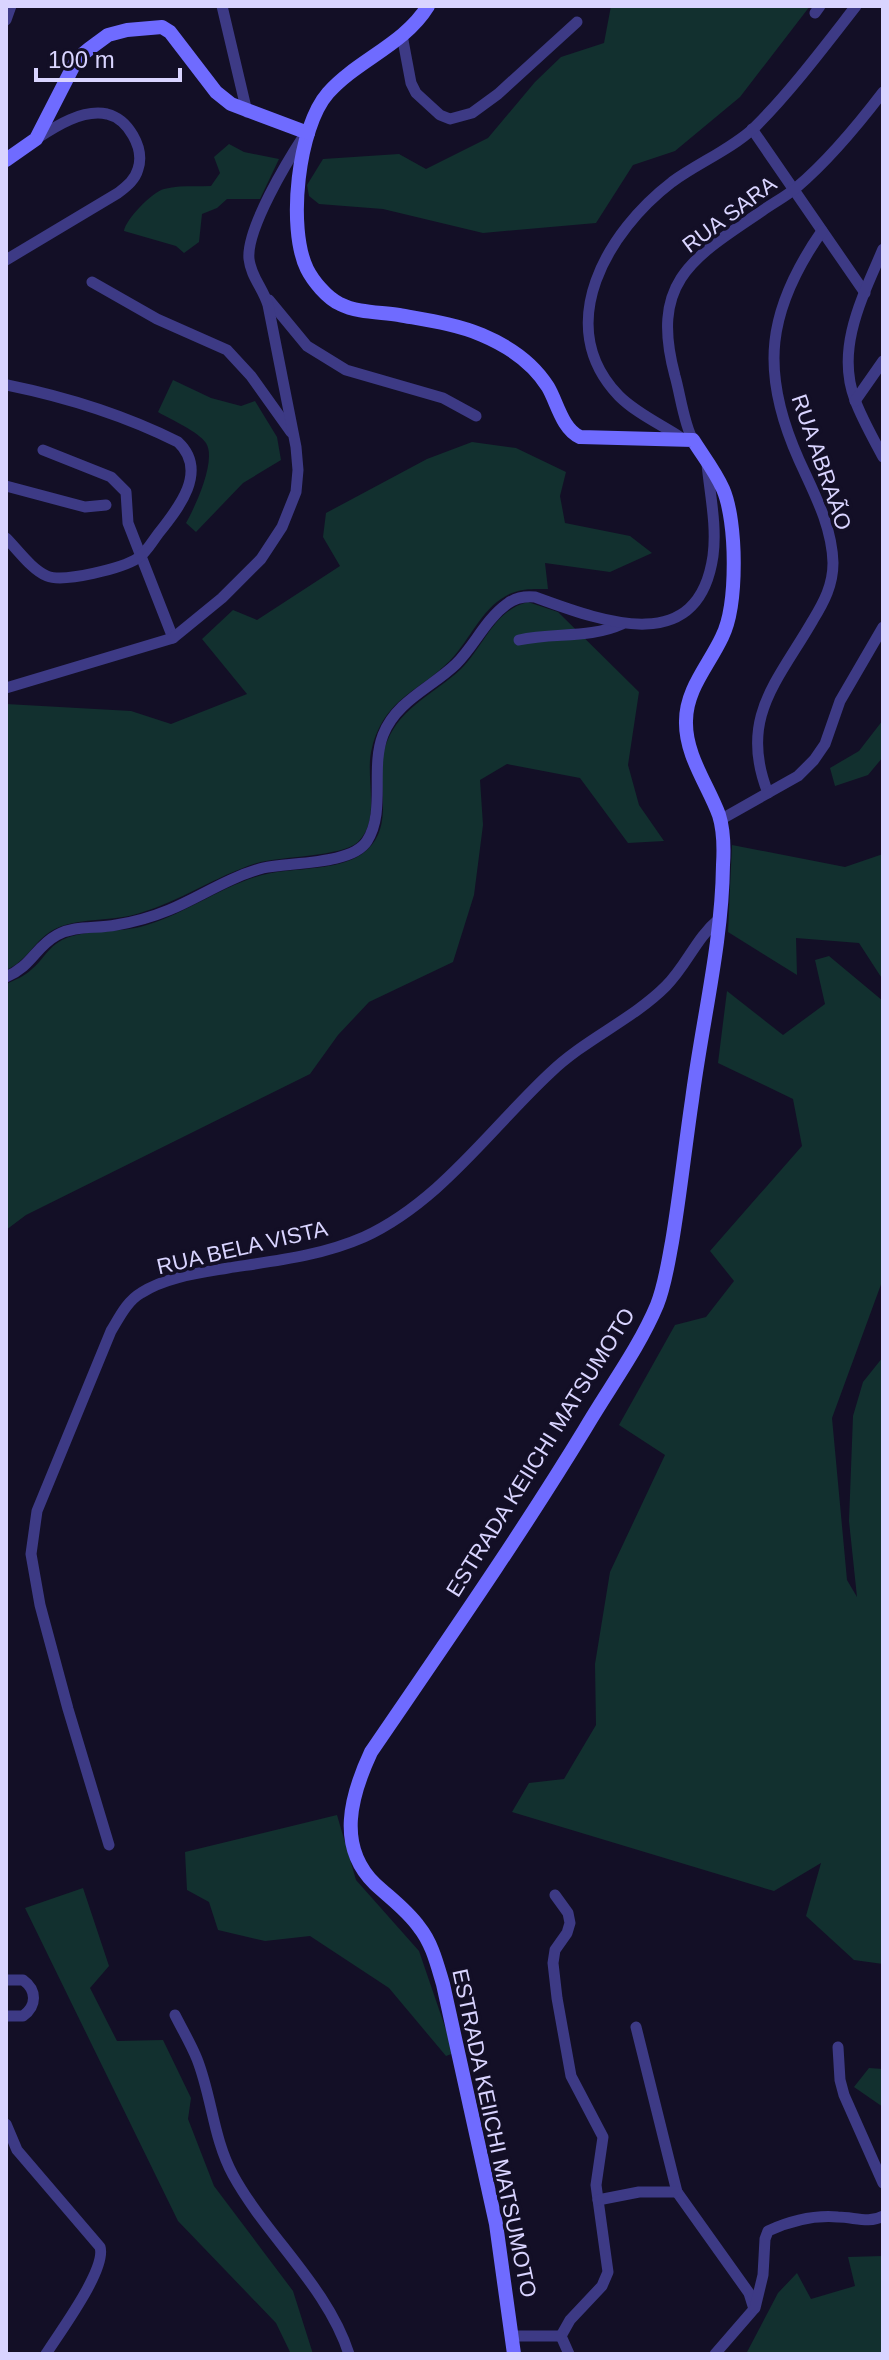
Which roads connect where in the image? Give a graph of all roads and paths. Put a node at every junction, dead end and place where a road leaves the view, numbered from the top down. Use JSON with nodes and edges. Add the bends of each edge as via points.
{"nodes":[{"id":1,"x":11,"y":6,"type":"edge"},
{"id":2,"x":222,"y":6,"type":"edge"},
{"id":3,"x":428,"y":6,"type":"edge"},
{"id":4,"x":856,"y":6,"type":"edge"},
{"id":5,"x":6,"y":20,"type":"edge"},
{"id":6,"x":577,"y":22,"type":"dead end"},
{"id":7,"x":402,"y":35,"type":"junction"},
{"id":8,"x":883,"y":92,"type":"edge"},
{"id":9,"x":247,"y":112,"type":"junction"},
{"id":10,"x":752,"y":129,"type":"junction"},
{"id":11,"x":307,"y":132,"type":"junction"},
{"id":12,"x":36,"y":139,"type":"junction"},
{"id":13,"x":6,"y":160,"type":"edge"},
{"id":14,"x":794,"y":190,"type":"junction"},
{"id":15,"x":822,"y":231,"type":"junction"},
{"id":16,"x":883,"y":249,"type":"edge"},
{"id":17,"x":6,"y":260,"type":"edge"},
{"id":18,"x":92,"y":282,"type":"dead end"},
{"id":19,"x":865,"y":293,"type":"junction"},
{"id":20,"x":265,"y":295,"type":"junction"},
{"id":21,"x":883,"y":361,"type":"edge"},
{"id":22,"x":7,"y":385,"type":"edge"},
{"id":23,"x":855,"y":401,"type":"junction"},
{"id":24,"x":476,"y":416,"type":"dead end"},
{"id":25,"x":294,"y":435,"type":"junction"},
{"id":26,"x":686,"y":438,"type":"junction"},
{"id":27,"x":43,"y":450,"type":"dead end"},
{"id":28,"x":883,"y":457,"type":"edge"},
{"id":29,"x":706,"y":460,"type":"junction"},
{"id":30,"x":6,"y":486,"type":"edge"},
{"id":31,"x":106,"y":505,"type":"dead end"},
{"id":32,"x":6,"y":538,"type":"edge"},
{"id":33,"x":140,"y":557,"type":"junction"},
{"id":34,"x":623,"y":623,"type":"junction"},
{"id":35,"x":883,"y":627,"type":"edge"},
{"id":36,"x":173,"y":638,"type":"junction"},
{"id":37,"x":519,"y":640,"type":"dead end"},
{"id":38,"x":6,"y":688,"type":"edge"},
{"id":39,"x":768,"y":793,"type":"junction"},
{"id":40,"x":720,"y":820,"type":"junction"},
{"id":41,"x":719,"y":919,"type":"junction"},
{"id":42,"x":6,"y":977,"type":"edge"},
{"id":43,"x":109,"y":1845,"type":"dead end"},
{"id":44,"x":555,"y":1895,"type":"dead end"},
{"id":45,"x":6,"y":1980,"type":"edge"},
{"id":46,"x":175,"y":2015,"type":"dead end"},
{"id":47,"x":7,"y":2019,"type":"edge"},
{"id":48,"x":636,"y":2027,"type":"dead end"},
{"id":49,"x":838,"y":2047,"type":"dead end"},
{"id":50,"x":6,"y":2124,"type":"edge"},
{"id":51,"x":883,"y":2183,"type":"edge"},
{"id":52,"x":677,"y":2192,"type":"junction"},
{"id":53,"x":598,"y":2200,"type":"junction"},
{"id":54,"x":883,"y":2216,"type":"edge"},
{"id":55,"x":754,"y":2309,"type":"junction"},
{"id":56,"x":513,"y":2336,"type":"junction"},
{"id":57,"x":561,"y":2336,"type":"junction"},
{"id":58,"x":46,"y":2354,"type":"edge"},
{"id":59,"x":349,"y":2354,"type":"edge"},
{"id":60,"x":514,"y":2354,"type":"edge"},
{"id":61,"x":569,"y":2354,"type":"edge"},
{"id":62,"x":715,"y":2354,"type":"edge"}],
"edges":[{"from":1,"to":5,"type":"street"},
{"from":2,"to":9,"type":"street"},
{"from":3,"to":7,"type":"main road"},
{"from":4,"to":10,"type":"street"},
{"from":6,"to":7,"type":"street","via":[[498,94],[472,113],[450,119],[416,93]]},
{"from":7,"to":11,"type":"main road","via":[[326,95]]},
{"from":8,"to":14,"type":"street","name":"RUA SARA"},
{"from":9,"to":11,"type":"main road"},
{"from":9,"to":12,"type":"main road","via":[[216,92],[170,32],[147,27],[108,35],[77,59]]},
{"from":10,"to":14,"type":"street"},
{"from":10,"to":26,"type":"street","via":[[641,210],[604,259],[589,299],[591,342],[607,381],[620,397]]},
{"from":11,"to":20,"type":"street","via":[[273,190],[249,246],[253,276]]},
{"from":11,"to":26,"type":"main road","via":[[297,207],[300,240],[307,268],[338,303],[457,327],[513,351],[532,366],[569,428],[580,437]]},
{"from":12,"to":13,"type":"main road"},
{"from":12,"to":17,"type":"street","via":[[64,121],[106,114],[132,133],[139,169],[118,193]]},
{"from":14,"to":15,"type":"street"},
{"from":14,"to":26,"type":"street","name":"RUA SARA","via":[[693,264],[671,294],[668,348]]},
{"from":15,"to":19,"type":"street"},
{"from":15,"to":39,"type":"street","name":"RUA ABRAÃO","via":[[798,267],[782,308],[773,368],[786,428],[827,526],[833,562],[827,596],[763,707],[757,752]]},
{"from":16,"to":19,"type":"street"},
{"from":18,"to":25,"type":"street","via":[[227,350]]},
{"from":19,"to":23,"type":"street","via":[[847,348]]},
{"from":20,"to":24,"type":"street","via":[[297,336],[323,357],[346,370],[443,398]]},
{"from":20,"to":25,"type":"street"},
{"from":21,"to":23,"type":"street"},
{"from":22,"to":33,"type":"street","via":[[120,416],[185,449],[191,473],[180,506]]},
{"from":23,"to":28,"type":"street"},
{"from":25,"to":36,"type":"street","via":[[296,492],[282,527],[242,579]]},
{"from":26,"to":29,"type":"main road","name":"ESTRADA KEIICHI MATSUMOTO"},
{"from":27,"to":33,"type":"street","via":[[111,477],[126,492],[128,523]]},
{"from":29,"to":34,"type":"street","via":[[714,535],[703,590],[686,613],[671,620]]},
{"from":29,"to":40,"type":"main road","name":"ESTRADA KEIICHI MATSUMOTO","via":[[724,490],[731,519],[731,602],[724,634],[699,675],[686,719],[691,751]]},
{"from":30,"to":31,"type":"street","via":[[85,507]]},
{"from":32,"to":33,"type":"street","via":[[39,572],[53,578],[121,566]]},
{"from":33,"to":36,"type":"street"},
{"from":34,"to":37,"type":"street","via":[[594,634]]},
{"from":34,"to":42,"type":"street","via":[[535,597],[515,599],[491,618],[458,662],[407,701],[390,722],[377,751],[373,827],[357,851],[263,868],[139,921],[72,929]]},
{"from":35,"to":39,"type":"street","via":[[840,701],[825,744],[798,776]]},
{"from":36,"to":38,"type":"street"},
{"from":39,"to":40,"type":"street"},
{"from":40,"to":41,"type":"main road","name":"ESTRADA KEIICHI MATSUMOTO"},
{"from":41,"to":43,"type":"street","name":"RUA BELA VISTA","via":[[653,998],[550,1072],[450,1175],[394,1220],[308,1255],[162,1282],[125,1308],[45,1489],[31,1554],[52,1650]]},
{"from":41,"to":56,"type":"main road","name":"ESTRADA KEIICHI MATSUMOTO","via":[[677,1213],[659,1301],[574,1446],[371,1752],[351,1810],[351,1840],[359,1864],[422,1930],[443,1984],[496,2224]]},
{"from":44,"to":53,"type":"street","via":[[570,1923],[553,1963],[571,2076],[603,2137],[596,2172]]},
{"from":45,"to":47,"type":"street","via":[[23,1980],[35,1998],[29,2012]]},
{"from":46,"to":59,"type":"street","via":[[197,2058],[231,2171],[335,2321]]},
{"from":48,"to":52,"type":"street"},
{"from":49,"to":51,"type":"street","via":[[844,2095]]},
{"from":50,"to":58,"type":"street","via":[[17,2150],[102,2253],[98,2271]]},
{"from":52,"to":53,"type":"street"},
{"from":52,"to":55,"type":"street","via":[[749,2293]]},
{"from":53,"to":57,"type":"street","via":[[608,2272]]},
{"from":54,"to":55,"type":"street","via":[[810,2218],[768,2231]]},
{"from":55,"to":62,"type":"street"},
{"from":56,"to":57,"type":"street"},
{"from":56,"to":60,"type":"main road","name":"ESTRADA KEIICHI MATSUMOTO"},
{"from":57,"to":61,"type":"street"}]}
